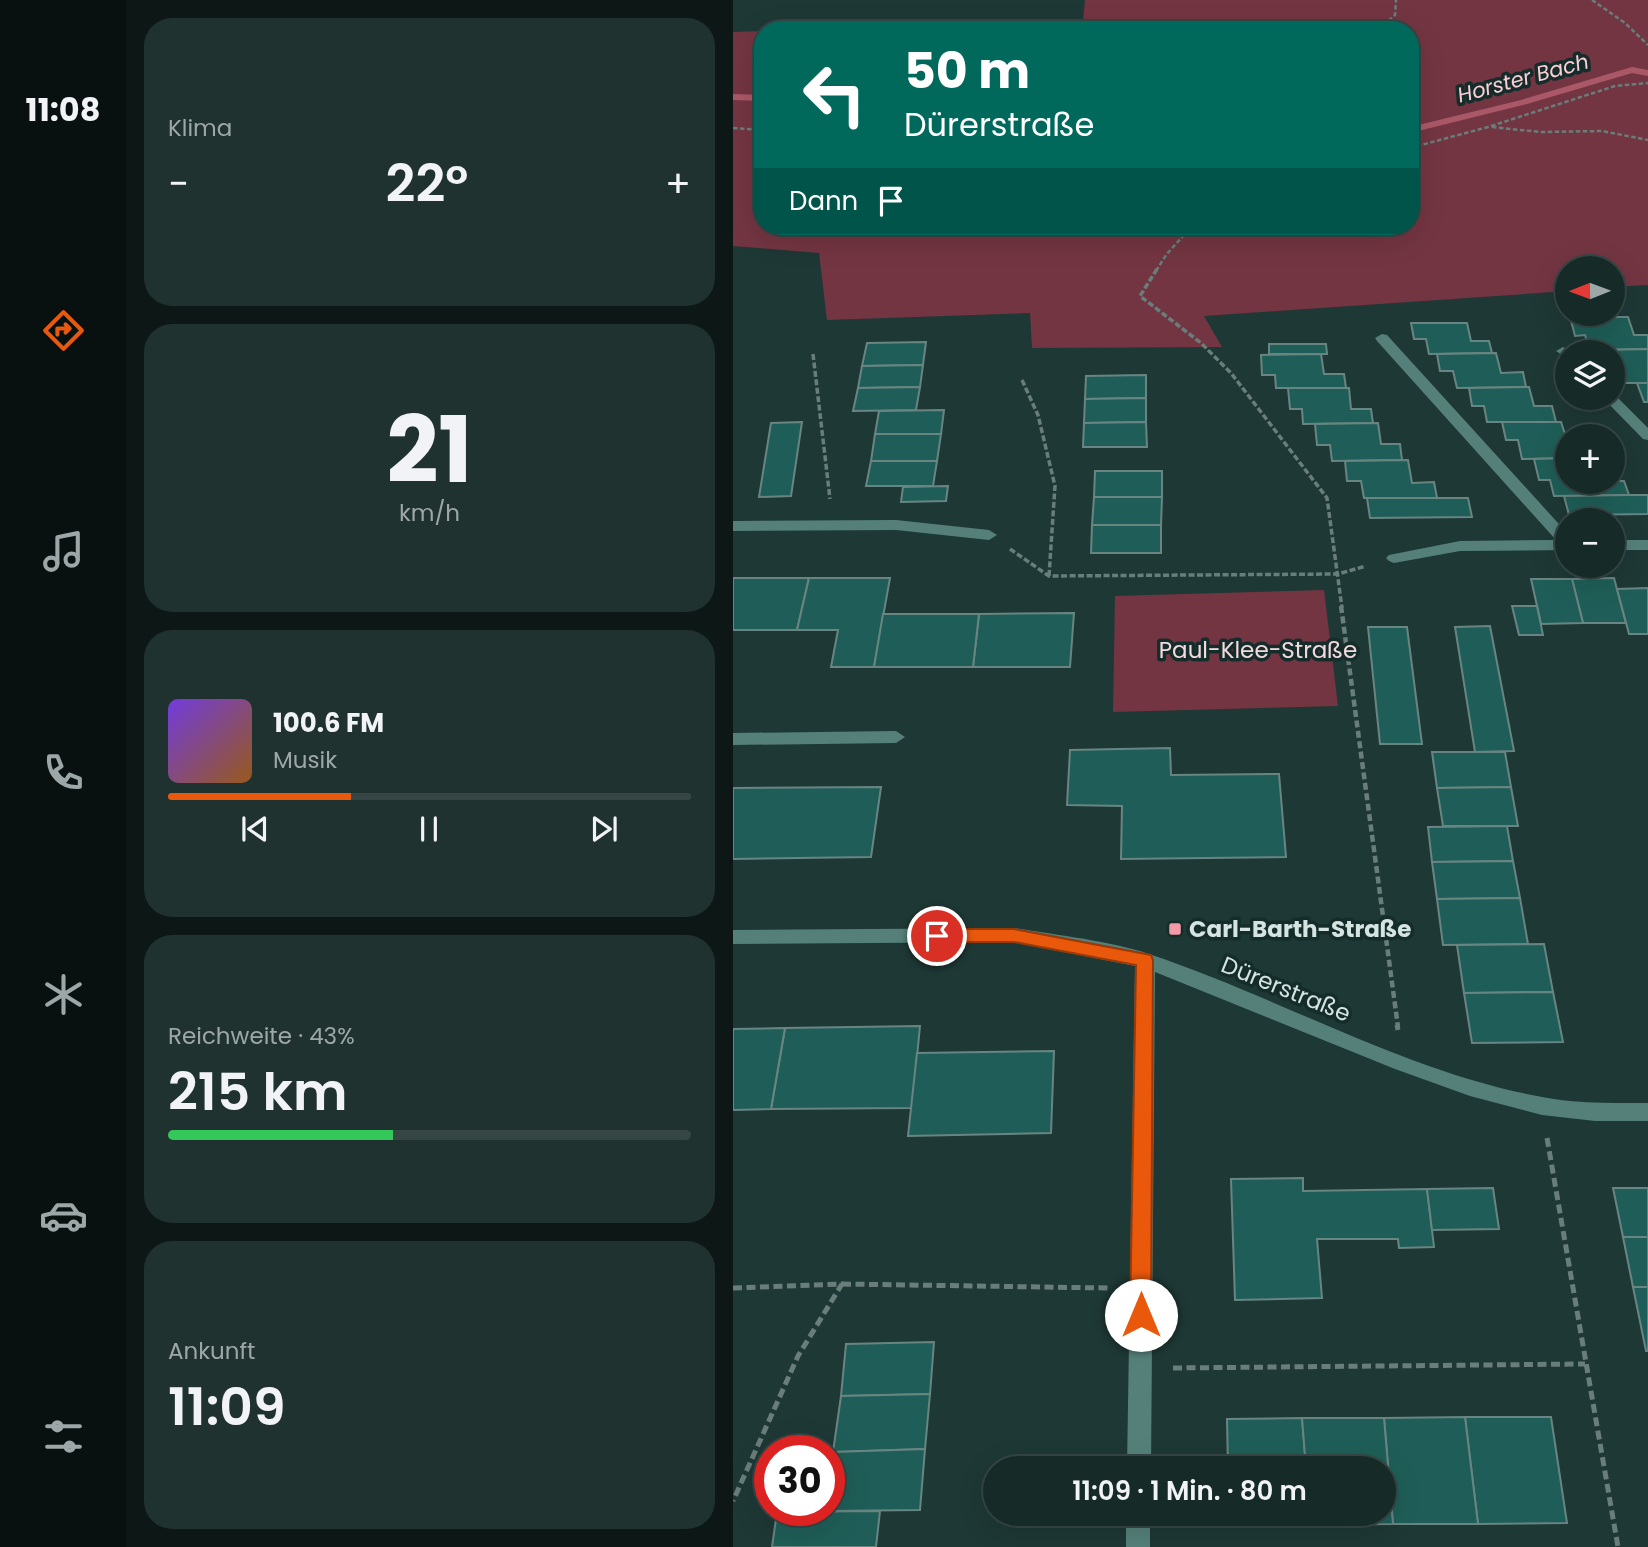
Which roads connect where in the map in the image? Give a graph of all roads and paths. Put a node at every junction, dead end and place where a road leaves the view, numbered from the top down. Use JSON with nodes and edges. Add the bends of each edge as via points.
{"nodes":[{"id":1,"x":1396,"y":0,"type":"edge"},
{"id":2,"x":1592,"y":0,"type":"edge"},
{"id":3,"x":1388,"y":21,"type":"edge"},
{"id":4,"x":1648,"y":45,"type":"edge"},
{"id":5,"x":1648,"y":83,"type":"edge"},
{"id":6,"x":1488,"y":127,"type":"junction"},
{"id":7,"x":733,"y":128,"type":"edge"},
{"id":8,"x":754,"y":129,"type":"edge"},
{"id":9,"x":1648,"y":139,"type":"edge"},
{"id":10,"x":1419,"y":146,"type":"edge"},
{"id":11,"x":1184,"y":235,"type":"edge"},
{"id":12,"x":1382,"y":338,"type":"dead end"},
{"id":13,"x":813,"y":354,"type":"dead end"},
{"id":14,"x":1022,"y":380,"type":"dead end"},
{"id":15,"x":1622,"y":410,"type":"edge"},
{"id":16,"x":1648,"y":436,"type":"edge"},
{"id":17,"x":830,"y":524,"type":"junction"},
{"id":18,"x":733,"y":526,"type":"edge"},
{"id":19,"x":1555,"y":531,"type":"edge"},
{"id":20,"x":989,"y":535,"type":"joint"},
{"id":21,"x":1555,"y":545,"type":"edge"},
{"id":22,"x":1625,"y":545,"type":"edge"},
{"id":23,"x":1648,"y":545,"type":"edge"},
{"id":24,"x":1394,"y":558,"type":"joint"},
{"id":25,"x":1338,"y":575,"type":"junction"},
{"id":26,"x":1049,"y":576,"type":"junction"},
{"id":27,"x":896,"y":737,"type":"dead end"},
{"id":28,"x":733,"y":739,"type":"edge"},
{"id":29,"x":733,"y":937,"type":"edge"},
{"id":30,"x":1145,"y":960,"type":"junction"},
{"id":31,"x":1402,"y":1063,"type":"junction"},
{"id":32,"x":1542,"y":1106,"type":"junction"},
{"id":33,"x":1648,"y":1112,"type":"edge"},
{"id":34,"x":842,"y":1284,"type":"junction"},
{"id":35,"x":733,"y":1288,"type":"edge"},
{"id":36,"x":1141,"y":1289,"type":"junction"},
{"id":37,"x":1585,"y":1364,"type":"junction"},
{"id":38,"x":1141,"y":1369,"type":"junction"},
{"id":39,"x":1139,"y":1456,"type":"edge"},
{"id":40,"x":733,"y":1501,"type":"edge"},
{"id":41,"x":1138,"y":1526,"type":"edge"},
{"id":42,"x":1138,"y":1547,"type":"edge"},
{"id":43,"x":1618,"y":1547,"type":"edge"}],
"edges":[{"from":1,"to":3,"type":"path","via":[[1395,15]]},
{"from":2,"to":4,"type":"path"},
{"from":5,"to":6,"type":"path","via":[[1615,86]]},
{"from":6,"to":9,"type":"path","via":[[1602,131]]},
{"from":6,"to":10,"type":"path"},
{"from":7,"to":8,"type":"path"},
{"from":11,"to":25,"type":"path","via":[[1140,296],[1201,343],[1231,373],[1327,498]]},
{"from":12,"to":19,"type":"street"},
{"from":13,"to":17,"type":"path","via":[[830,485]]},
{"from":14,"to":26,"type":"path","via":[[1038,415],[1055,486]]},
{"from":15,"to":16,"type":"street"},
{"from":17,"to":18,"type":"street"},
{"from":17,"to":20,"type":"street","via":[[896,525]]},
{"from":20,"to":26,"type":"path"},
{"from":21,"to":24,"type":"street","via":[[1460,546]]},
{"from":22,"to":23,"type":"street"},
{"from":24,"to":25,"type":"path"},
{"from":25,"to":26,"type":"path"},
{"from":25,"to":31,"type":"path"},
{"from":27,"to":28,"type":"street"},
{"from":29,"to":30,"type":"street","name":"Dürerstraße","via":[[1014,935]]},
{"from":30,"to":31,"type":"street","name":"Dürerstraße"},
{"from":30,"to":36,"type":"street"},
{"from":31,"to":32,"type":"street","name":"Dürerstraße"},
{"from":32,"to":33,"type":"street","name":"Dürerstraße"},
{"from":32,"to":37,"type":"path"},
{"from":34,"to":35,"type":"path"},
{"from":34,"to":36,"type":"path"},
{"from":34,"to":40,"type":"path","via":[[798,1356]]},
{"from":36,"to":38,"type":"street"},
{"from":37,"to":38,"type":"path"},
{"from":37,"to":43,"type":"path"},
{"from":38,"to":39,"type":"street"},
{"from":41,"to":42,"type":"street"}]}
